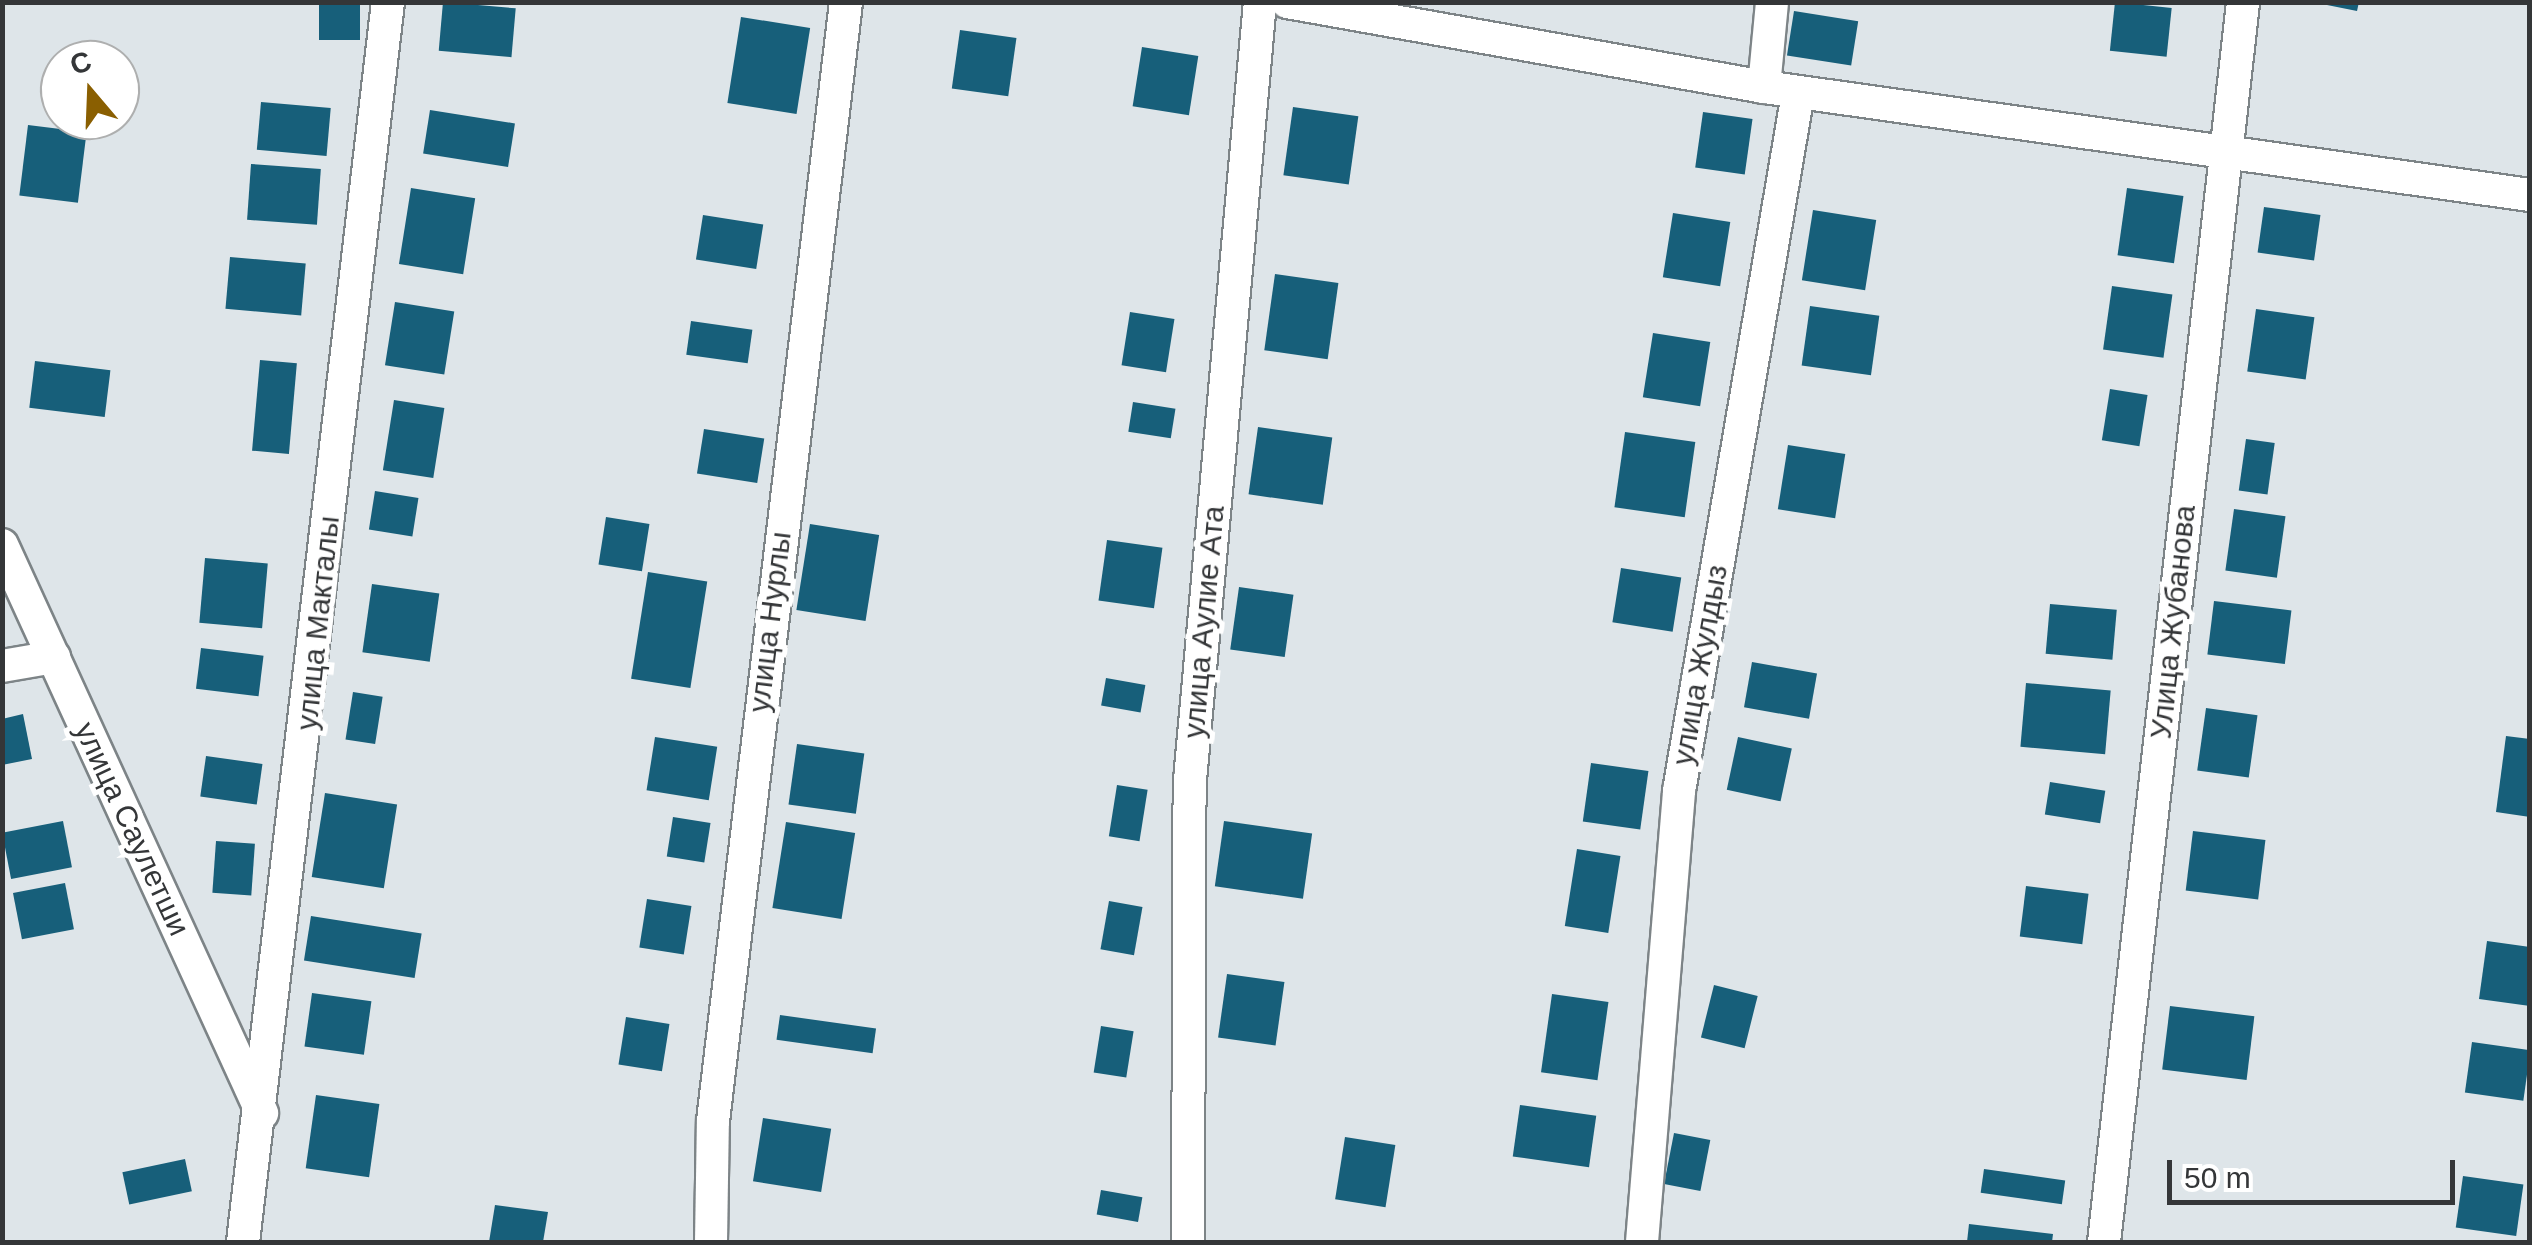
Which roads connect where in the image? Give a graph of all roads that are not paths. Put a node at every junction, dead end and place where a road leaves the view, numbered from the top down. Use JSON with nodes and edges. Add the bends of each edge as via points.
{"nodes":[{"id":1,"x":388,"y":2,"type":"edge"},
{"id":2,"x":846,"y":2,"type":"edge"},
{"id":3,"x":1260,"y":2,"type":"edge"},
{"id":4,"x":1287,"y":2,"type":"edge"},
{"id":5,"x":1772,"y":2,"type":"edge"},
{"id":6,"x":2242,"y":2,"type":"edge"},
{"id":7,"x":1764,"y":88,"type":"junction"},
{"id":8,"x":1798,"y":92,"type":"junction"},
{"id":9,"x":2224,"y":154,"type":"junction"},
{"id":10,"x":2530,"y":195,"type":"edge"},
{"id":11,"x":2,"y":545,"type":"edge"},
{"id":12,"x":54,"y":657,"type":"junction"},
{"id":13,"x":2,"y":666,"type":"edge"},
{"id":14,"x":262,"y":1113,"type":"junction"},
{"id":15,"x":243,"y":1242,"type":"edge"},
{"id":16,"x":711,"y":1242,"type":"edge"},
{"id":17,"x":1188,"y":1242,"type":"edge"},
{"id":18,"x":1642,"y":1242,"type":"edge"},
{"id":19,"x":2104,"y":1242,"type":"edge"}],
"edges":[{"from":1,"to":14,"type":"street","name":"улица Макталы"},
{"from":2,"to":16,"type":"street","name":"улица Нурлы","via":[[713,1121]]},
{"from":3,"to":17,"type":"street","name":"улица Аулие Ата","via":[[1190,780]]},
{"from":4,"to":7,"type":"street"},
{"from":5,"to":7,"type":"street"},
{"from":6,"to":9,"type":"street","name":"Улица Жубанова"},
{"from":7,"to":8,"type":"street"},
{"from":8,"to":9,"type":"street"},
{"from":8,"to":18,"type":"street","name":"улица Жулдыз","via":[[1679,791]]},
{"from":9,"to":10,"type":"street"},
{"from":9,"to":19,"type":"street","name":"Улица Жубанова"},
{"from":11,"to":12,"type":"street","name":"улица Саулетши"},
{"from":12,"to":13,"type":"street"},
{"from":12,"to":14,"type":"street","name":"улица Саулетши"},
{"from":14,"to":15,"type":"street","name":"улица Макталы"}]}
